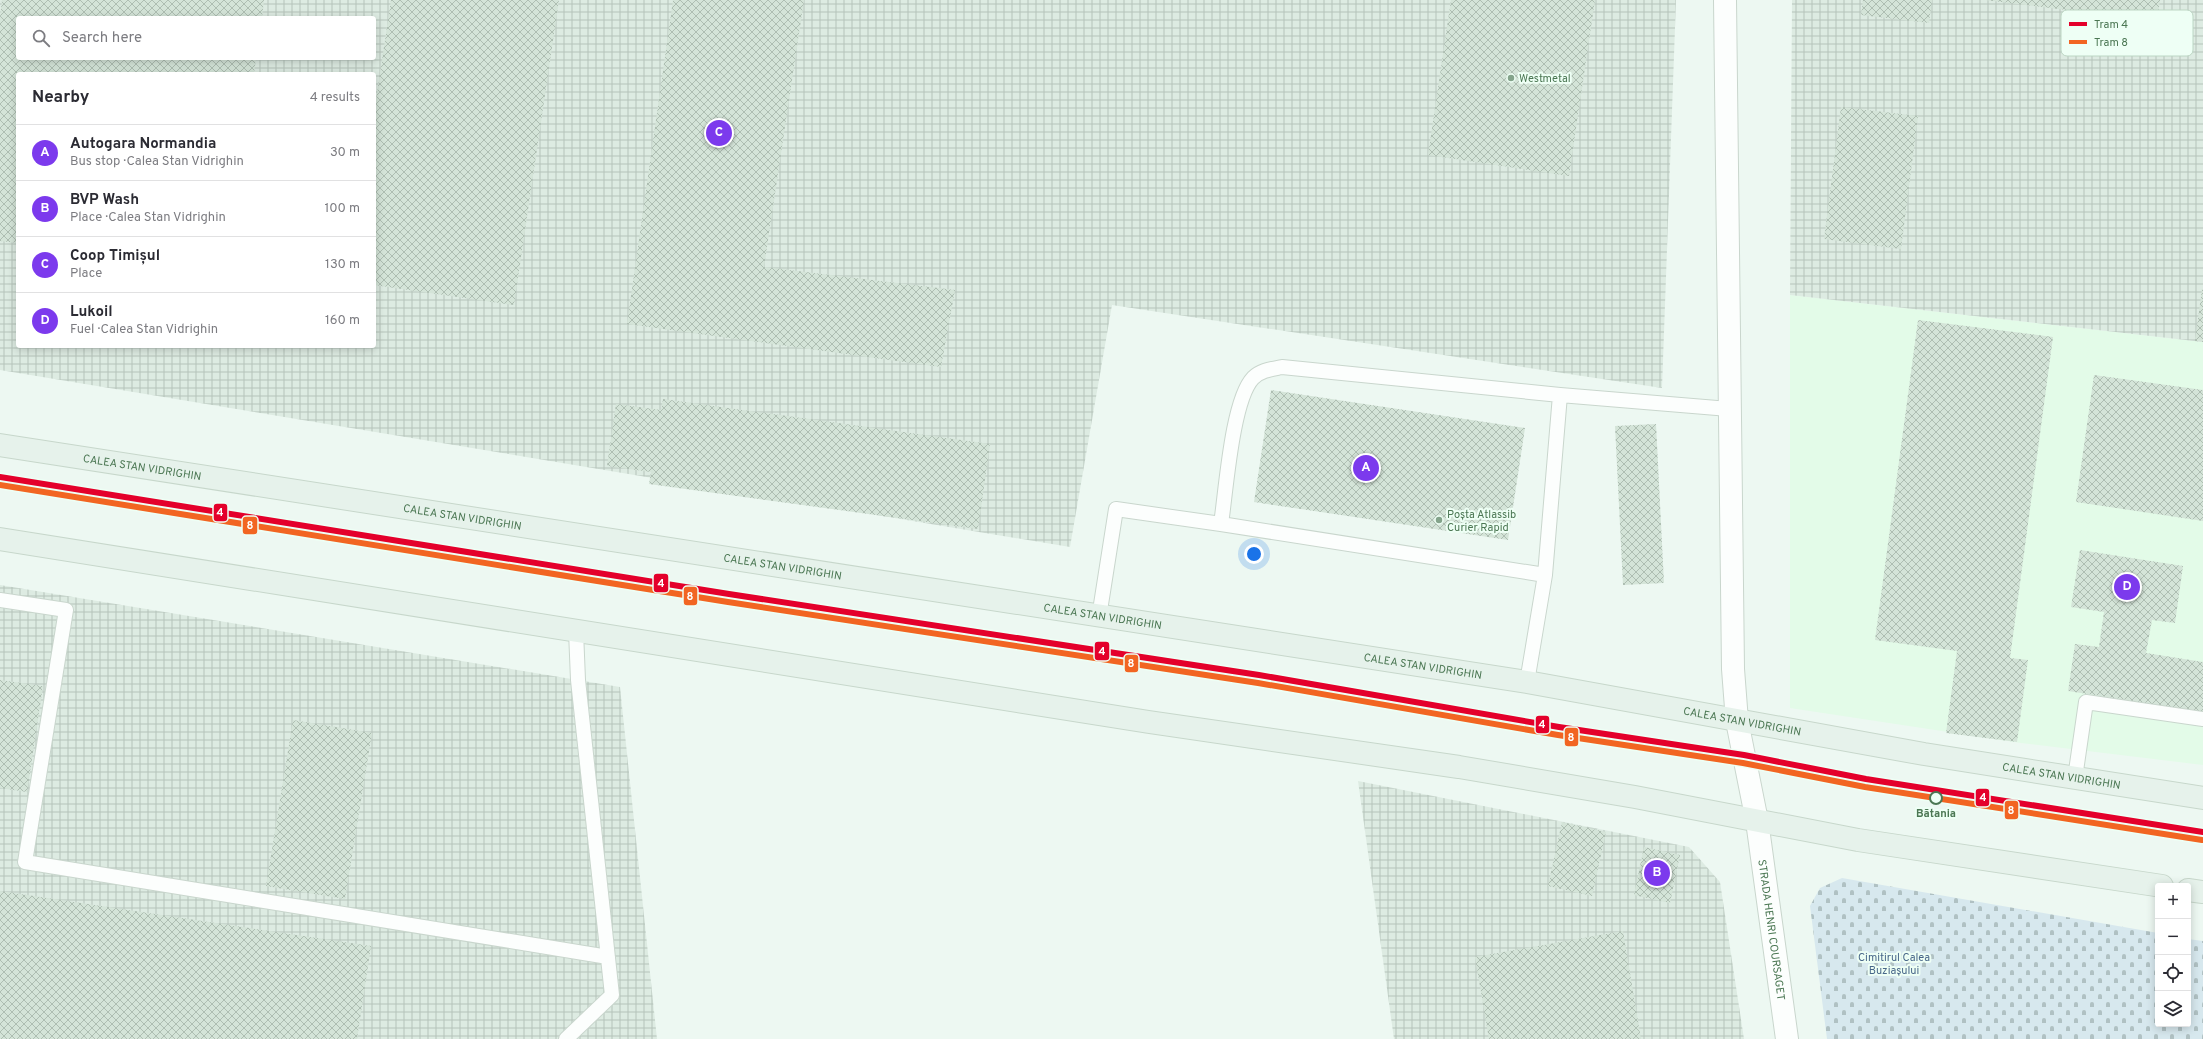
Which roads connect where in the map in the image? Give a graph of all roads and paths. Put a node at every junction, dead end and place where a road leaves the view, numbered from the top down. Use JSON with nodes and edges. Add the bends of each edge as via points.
{"nodes":[{"id":1,"x":1725,"y":0,"type":"edge"},
{"id":2,"x":1560,"y":395,"type":"junction"},
{"id":3,"x":1729,"y":409,"type":"junction"},
{"id":4,"x":0,"y":445,"type":"edge"},
{"id":5,"x":1222,"y":524,"type":"junction"},
{"id":6,"x":0,"y":539,"type":"edge"},
{"id":7,"x":1545,"y":575,"type":"junction"},
{"id":8,"x":0,"y":600,"type":"edge"},
{"id":9,"x":1100,"y":617,"type":"junction"},
{"id":10,"x":576,"y":631,"type":"junction"},
{"id":11,"x":1527,"y":682,"type":"junction"},
{"id":12,"x":2203,"y":719,"type":"edge"},
{"id":13,"x":1737,"y":721,"type":"junction"},
{"id":14,"x":2075,"y":778,"type":"junction"},
{"id":15,"x":2203,"y":798,"type":"edge"},
{"id":16,"x":1758,"y":821,"type":"junction"},
{"id":17,"x":2155,"y":885,"type":"edge"},
{"id":18,"x":2191,"y":890,"type":"edge"},
{"id":19,"x":2203,"y":892,"type":"edge"},
{"id":20,"x":608,"y":957,"type":"junction"},
{"id":21,"x":566,"y":1039,"type":"edge"},
{"id":22,"x":1787,"y":1039,"type":"edge"}],
"edges":[{"from":1,"to":3,"type":"street","name":"STRADA HENRI COURSAGET"},
{"from":2,"to":3,"type":"lane"},
{"from":2,"to":5,"type":"lane","via":[[1282,367],[1265,370],[1253,378],[1241,398]]},
{"from":2,"to":7,"type":"lane"},
{"from":3,"to":13,"type":"street","name":"STRADA HENRI COURSAGET","via":[[1733,669]]},
{"from":4,"to":9,"type":"main road","name":"CALEA STAN VIDRIGHIN"},
{"from":5,"to":7,"type":"lane"},
{"from":5,"to":9,"type":"lane","via":[[1116,509]]},
{"from":6,"to":10,"type":"main road"},
{"from":7,"to":11,"type":"lane"},
{"from":8,"to":20,"type":"lane","via":[[66,610],[24,862]]},
{"from":9,"to":11,"type":"main road","name":"CALEA STAN VIDRIGHIN"},
{"from":10,"to":16,"type":"main road","via":[[1149,722],[1459,767]]},
{"from":10,"to":20,"type":"lane","via":[[578,680]]},
{"from":11,"to":13,"type":"main road","name":"CALEA STAN VIDRIGHIN"},
{"from":12,"to":14,"type":"lane","via":[[2086,702]]},
{"from":13,"to":14,"type":"main road","name":"CALEA STAN VIDRIGHIN"},
{"from":13,"to":16,"type":"street","name":"STRADA HENRI COURSAGET"},
{"from":14,"to":15,"type":"main road","name":"CALEA STAN VIDRIGHIN"},
{"from":16,"to":17,"type":"main road","via":[[1858,840]]},
{"from":16,"to":22,"type":"street","name":"STRADA HENRI COURSAGET"},
{"from":18,"to":19,"type":"main road"},
{"from":20,"to":21,"type":"lane","via":[[612,994]]}]}
